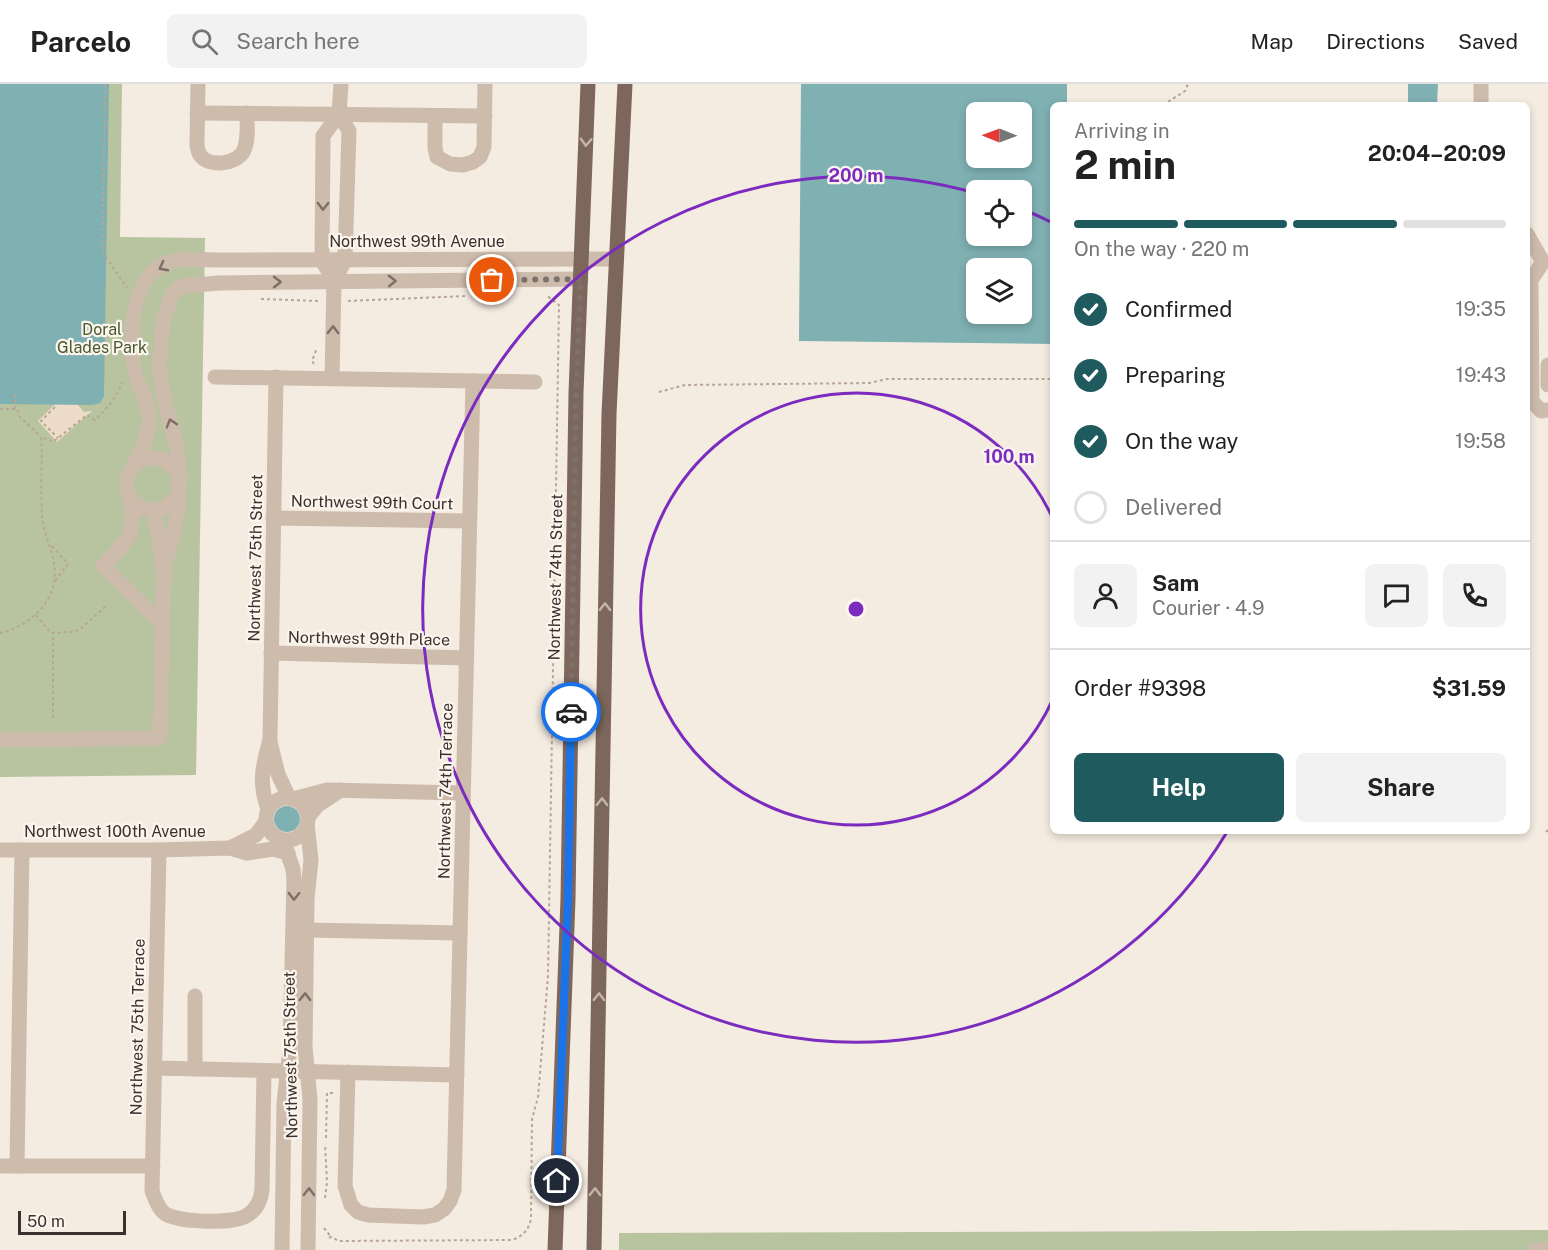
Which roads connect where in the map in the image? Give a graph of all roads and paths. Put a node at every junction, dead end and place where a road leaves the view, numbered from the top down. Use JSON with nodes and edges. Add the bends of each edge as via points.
{"nodes":[{"id":1,"x":105,"y":84,"type":"edge"},
{"id":2,"x":198,"y":84,"type":"edge"},
{"id":3,"x":341,"y":84,"type":"edge"},
{"id":4,"x":485,"y":84,"type":"edge"},
{"id":5,"x":588,"y":84,"type":"edge"},
{"id":6,"x":625,"y":84,"type":"edge"},
{"id":7,"x":1188,"y":84,"type":"edge"},
{"id":8,"x":1481,"y":84,"type":"edge"},
{"id":9,"x":1168,"y":102,"type":"edge"},
{"id":10,"x":1481,"y":102,"type":"edge"},
{"id":11,"x":197,"y":113,"type":"junction"},
{"id":12,"x":247,"y":113,"type":"junction"},
{"id":13,"x":339,"y":114,"type":"junction"},
{"id":14,"x":435,"y":116,"type":"junction"},
{"id":15,"x":485,"y":116,"type":"junction"},
{"id":16,"x":323,"y":152,"type":"junction"},
{"id":17,"x":348,"y":152,"type":"junction"},
{"id":18,"x":1530,"y":239,"type":"edge"},
{"id":19,"x":582,"y":257,"type":"junction"},
{"id":20,"x":615,"y":259,"type":"junction"},
{"id":21,"x":220,"y":260,"type":"junction"},
{"id":22,"x":322,"y":260,"type":"junction"},
{"id":23,"x":345,"y":260,"type":"junction"},
{"id":24,"x":1545,"y":263,"type":"edge"},
{"id":25,"x":116,"y":272,"type":"dead end"},
{"id":26,"x":581,"y":279,"type":"junction"},
{"id":27,"x":334,"y":282,"type":"junction"},
{"id":28,"x":219,"y":283,"type":"junction"},
{"id":29,"x":537,"y":295,"type":"dead end"},
{"id":30,"x":471,"y":296,"type":"dead end"},
{"id":31,"x":251,"y":298,"type":"dead end"},
{"id":32,"x":333,"y":301,"type":"junction"},
{"id":33,"x":317,"y":347,"type":"dead end"},
{"id":34,"x":314,"y":364,"type":"dead end"},
{"id":35,"x":1548,"y":365,"type":"edge"},
{"id":36,"x":215,"y":376,"type":"dead end"},
{"id":37,"x":276,"y":377,"type":"junction"},
{"id":38,"x":332,"y":378,"type":"junction"},
{"id":39,"x":123,"y":379,"type":"dead end"},
{"id":40,"x":1050,"y":379,"type":"edge"},
{"id":41,"x":473,"y":381,"type":"junction"},
{"id":42,"x":535,"y":382,"type":"dead end"},
{"id":43,"x":1548,"y":385,"type":"edge"},
{"id":44,"x":659,"y":392,"type":"dead end"},
{"id":45,"x":15,"y":393,"type":"dead end"},
{"id":46,"x":55,"y":407,"type":"dead end"},
{"id":47,"x":0,"y":409,"type":"edge"},
{"id":48,"x":15,"y":409,"type":"junction"},
{"id":49,"x":1548,"y":410,"type":"edge"},
{"id":50,"x":41,"y":437,"type":"junction"},
{"id":51,"x":58,"y":438,"type":"junction"},
{"id":52,"x":134,"y":467,"type":"junction"},
{"id":53,"x":179,"y":485,"type":"junction"},
{"id":54,"x":131,"y":499,"type":"junction"},
{"id":55,"x":154,"y":511,"type":"junction"},
{"id":56,"x":273,"y":518,"type":"junction"},
{"id":57,"x":470,"y":521,"type":"junction"},
{"id":58,"x":50,"y":544,"type":"junction"},
{"id":59,"x":164,"y":572,"type":"junction"},
{"id":60,"x":53,"y":583,"type":"junction"},
{"id":61,"x":107,"y":605,"type":"dead end"},
{"id":62,"x":36,"y":615,"type":"junction"},
{"id":63,"x":163,"y":625,"type":"junction"},
{"id":64,"x":53,"y":632,"type":"junction"},
{"id":65,"x":0,"y":633,"type":"edge"},
{"id":66,"x":271,"y":653,"type":"junction"},
{"id":67,"x":466,"y":658,"type":"junction"},
{"id":68,"x":53,"y":718,"type":"dead end"},
{"id":69,"x":270,"y":739,"type":"junction"},
{"id":70,"x":0,"y":740,"type":"edge"},
{"id":71,"x":341,"y":790,"type":"junction"},
{"id":72,"x":463,"y":793,"type":"junction"},
{"id":73,"x":291,"y":798,"type":"junction"},
{"id":74,"x":267,"y":815,"type":"junction"},
{"id":75,"x":307,"y":820,"type":"junction"},
{"id":76,"x":285,"y":847,"type":"junction"},
{"id":77,"x":230,"y":848,"type":"junction"},
{"id":78,"x":0,"y":850,"type":"edge"},
{"id":79,"x":22,"y":850,"type":"junction"},
{"id":80,"x":159,"y":850,"type":"junction"},
{"id":81,"x":307,"y":930,"type":"junction"},
{"id":82,"x":460,"y":933,"type":"junction"},
{"id":83,"x":195,"y":996,"type":"dead end"},
{"id":84,"x":155,"y":1068,"type":"junction"},
{"id":85,"x":195,"y":1069,"type":"junction"},
{"id":86,"x":264,"y":1071,"type":"junction"},
{"id":87,"x":288,"y":1071,"type":"junction"},
{"id":88,"x":308,"y":1072,"type":"junction"},
{"id":89,"x":348,"y":1072,"type":"junction"},
{"id":90,"x":457,"y":1075,"type":"junction"},
{"id":91,"x":347,"y":1094,"type":"junction"},
{"id":92,"x":284,"y":1119,"type":"junction"},
{"id":93,"x":310,"y":1120,"type":"junction"},
{"id":94,"x":0,"y":1166,"type":"edge"},
{"id":95,"x":17,"y":1166,"type":"junction"},
{"id":96,"x":153,"y":1166,"type":"junction"},
{"id":97,"x":324,"y":1206,"type":"dead end"},
{"id":98,"x":324,"y":1226,"type":"dead end"},
{"id":99,"x":282,"y":1250,"type":"edge"},
{"id":100,"x":308,"y":1250,"type":"edge"},
{"id":101,"x":555,"y":1250,"type":"edge"},
{"id":102,"x":594,"y":1250,"type":"edge"},
{"id":103,"x":1535,"y":1250,"type":"edge"},
{"id":104,"x":1548,"y":1250,"type":"edge"}],
"edges":[{"from":1,"to":25,"type":"path","via":[[102,251]]},
{"from":2,"to":11,"type":"street"},
{"from":3,"to":13,"type":"street"},
{"from":4,"to":15,"type":"street"},
{"from":5,"to":19,"type":"main road","name":"Northwest 74th Street","one_way":true},
{"from":6,"to":20,"type":"main road"},
{"from":7,"to":9,"type":"path","via":[[1185,91]]},
{"from":8,"to":10,"type":"street"},
{"from":11,"to":12,"type":"street"},
{"from":11,"to":12,"type":"street","via":[[199,154],[212,162],[235,160],[242,154]]},
{"from":12,"to":13,"type":"street"},
{"from":13,"to":14,"type":"street"},
{"from":13,"to":16,"type":"street","via":[[323,136]]},
{"from":13,"to":17,"type":"street","via":[[349,131]]},
{"from":14,"to":15,"type":"street"},
{"from":14,"to":15,"type":"street","via":[[437,157],[463,165],[480,157]]},
{"from":16,"to":17,"type":"street","via":[[335,146]]},
{"from":16,"to":22,"type":"street","one_way":true},
{"from":17,"to":23,"type":"street"},
{"from":18,"to":24,"type":"street"},
{"from":19,"to":20,"type":"street","name":"Northwest 99th Avenue"},
{"from":19,"to":23,"type":"street","name":"Northwest 99th Avenue"},
{"from":19,"to":26,"type":"main road","name":"Northwest 74th Street"},
{"from":102,"to":20,"type":"main road","one_way":true},
{"from":21,"to":22,"type":"street","name":"Northwest 99th Avenue"},
{"from":21,"to":28,"type":"street"},
{"from":21,"to":52,"type":"street","name":"Northwest 99th Avenue","one_way":true,"via":[[166,263],[156,268],[139,296],[132,329],[132,358],[149,414]]},
{"from":22,"to":23,"type":"street","name":"Northwest 99th Avenue"},
{"from":22,"to":27,"type":"street"},
{"from":23,"to":27,"type":"street"},
{"from":24,"to":49,"type":"street","via":[[1531,280],[1532,401],[1541,411]]},
{"from":27,"to":26,"type":"street","one_way":true},
{"from":26,"to":101,"type":"main road","name":"Northwest 74th Street","via":[[568,899]]},
{"from":28,"to":27,"type":"street","one_way":true},
{"from":27,"to":32,"type":"street"},
{"from":53,"to":28,"type":"street","one_way":true,"via":[[177,446],[160,378],[163,322],[172,294],[183,286]]},
{"from":29,"to":98,"type":"path","via":[[548,295],[559,305],[548,976],[538,1097],[532,1119],[530,1228],[512,1240],[339,1241],[330,1238]]},
{"from":30,"to":32,"type":"path"},
{"from":31,"to":32,"type":"path"},
{"from":38,"to":32,"type":"street","one_way":true},
{"from":33,"to":34,"type":"path"},
{"from":35,"to":43,"type":"street"},
{"from":36,"to":37,"type":"street"},
{"from":37,"to":38,"type":"street"},
{"from":37,"to":56,"type":"street","name":"Northwest 75th Street"},
{"from":38,"to":41,"type":"street"},
{"from":39,"to":51,"type":"path","via":[[110,405],[95,420],[87,415]]},
{"from":40,"to":44,"type":"path","via":[[685,385]]},
{"from":41,"to":42,"type":"street"},
{"from":41,"to":57,"type":"street","name":"Northwest 74th Terrace"},
{"from":45,"to":48,"type":"path"},
{"from":46,"to":51,"type":"path","via":[[41,421]]},
{"from":47,"to":48,"type":"path"},
{"from":48,"to":50,"type":"path"},
{"from":50,"to":51,"type":"path","via":[[53,442]]},
{"from":50,"to":58,"type":"path","via":[[42,517]]},
{"from":52,"to":53,"type":"street","via":[[148,459],[164,460],[177,472]]},
{"from":52,"to":54,"type":"street","via":[[127,483]]},
{"from":53,"to":55,"type":"street","via":[[170,505]]},
{"from":53,"to":59,"type":"street","via":[[178,512]]},
{"from":54,"to":55,"type":"street"},
{"from":54,"to":63,"type":"street","via":[[130,536],[103,566]]},
{"from":55,"to":59,"type":"street"},
{"from":56,"to":57,"type":"street","name":"Northwest 99th Court"},
{"from":56,"to":66,"type":"street","name":"Northwest 75th Street"},
{"from":57,"to":67,"type":"street","name":"Northwest 74th Terrace"},
{"from":58,"to":60,"type":"path","via":[[55,567]]},
{"from":58,"to":60,"type":"path","via":[[68,564]]},
{"from":59,"to":63,"type":"street"},
{"from":60,"to":62,"type":"path"},
{"from":61,"to":64,"type":"path","via":[[79,630]]},
{"from":62,"to":64,"type":"path"},
{"from":62,"to":65,"type":"path","via":[[14,630]]},
{"from":63,"to":70,"type":"street","via":[[160,738]]},
{"from":64,"to":68,"type":"path"},
{"from":66,"to":67,"type":"street","name":"Northwest 99th Place"},
{"from":66,"to":69,"type":"street","name":"Northwest 75th Street"},
{"from":67,"to":72,"type":"street","name":"Northwest 74th Terrace"},
{"from":69,"to":73,"type":"street","name":"Northwest 75th Street","via":[[278,774]]},
{"from":69,"to":74,"type":"street","name":"Northwest 75th Street","via":[[262,791]]},
{"from":71,"to":72,"type":"street"},
{"from":71,"to":73,"type":"street"},
{"from":71,"to":75,"type":"street","via":[[318,805]]},
{"from":72,"to":82,"type":"street","name":"Northwest 74th Terrace"},
{"from":73,"to":74,"type":"street","via":[[278,800]]},
{"from":73,"to":75,"type":"street","via":[[303,805]]},
{"from":74,"to":76,"type":"street","via":[[271,834]]},
{"from":74,"to":77,"type":"street","name":"Northwest 100th Avenue","via":[[256,835]]},
{"from":75,"to":76,"type":"street","via":[[301,835]]},
{"from":75,"to":81,"type":"street","name":"Northwest 75th Street","via":[[311,860]]},
{"from":76,"to":77,"type":"street","name":"Northwest 100th Avenue","via":[[247,854]]},
{"from":76,"to":87,"type":"street","name":"Northwest 75th Street","one_way":true,"via":[[294,869]]},
{"from":77,"to":80,"type":"street","name":"Northwest 100th Avenue"},
{"from":78,"to":79,"type":"street","name":"Northwest 100th Avenue"},
{"from":79,"to":80,"type":"street","name":"Northwest 100th Avenue"},
{"from":79,"to":95,"type":"street"},
{"from":80,"to":84,"type":"street","name":"Northwest 75th Terrace"},
{"from":81,"to":82,"type":"street"},
{"from":88,"to":81,"type":"street","name":"Northwest 75th Street","one_way":true,"via":[[304,1047]]},
{"from":82,"to":90,"type":"street","name":"Northwest 74th Terrace"},
{"from":83,"to":85,"type":"street"},
{"from":84,"to":85,"type":"street"},
{"from":84,"to":96,"type":"street","name":"Northwest 75th Terrace"},
{"from":85,"to":86,"type":"street"},
{"from":86,"to":87,"type":"street"},
{"from":86,"to":96,"type":"street","name":"Northwest 75th Terrace","via":[[262,1189],[256,1209],[236,1220],[173,1218],[156,1203],[152,1191]]},
{"from":87,"to":88,"type":"street"},
{"from":87,"to":92,"type":"street","name":"Northwest 75th Street"},
{"from":88,"to":89,"type":"street"},
{"from":88,"to":93,"type":"street","name":"Northwest 75th Street"},
{"from":89,"to":90,"type":"street"},
{"from":89,"to":91,"type":"street"},
{"from":90,"to":91,"type":"street","name":"Northwest 74th Terrace","via":[[454,1190],[444,1209],[435,1215],[368,1215],[351,1205],[345,1186]]},
{"from":91,"to":97,"type":"path","via":[[327,1093]]},
{"from":92,"to":93,"type":"street"},
{"from":92,"to":99,"type":"street","name":"Northwest 75th Street"},
{"from":100,"to":93,"type":"street","name":"Northwest 75th Street","one_way":true},
{"from":94,"to":95,"type":"street"},
{"from":95,"to":96,"type":"street"},
{"from":103,"to":104,"type":"street"}]}
